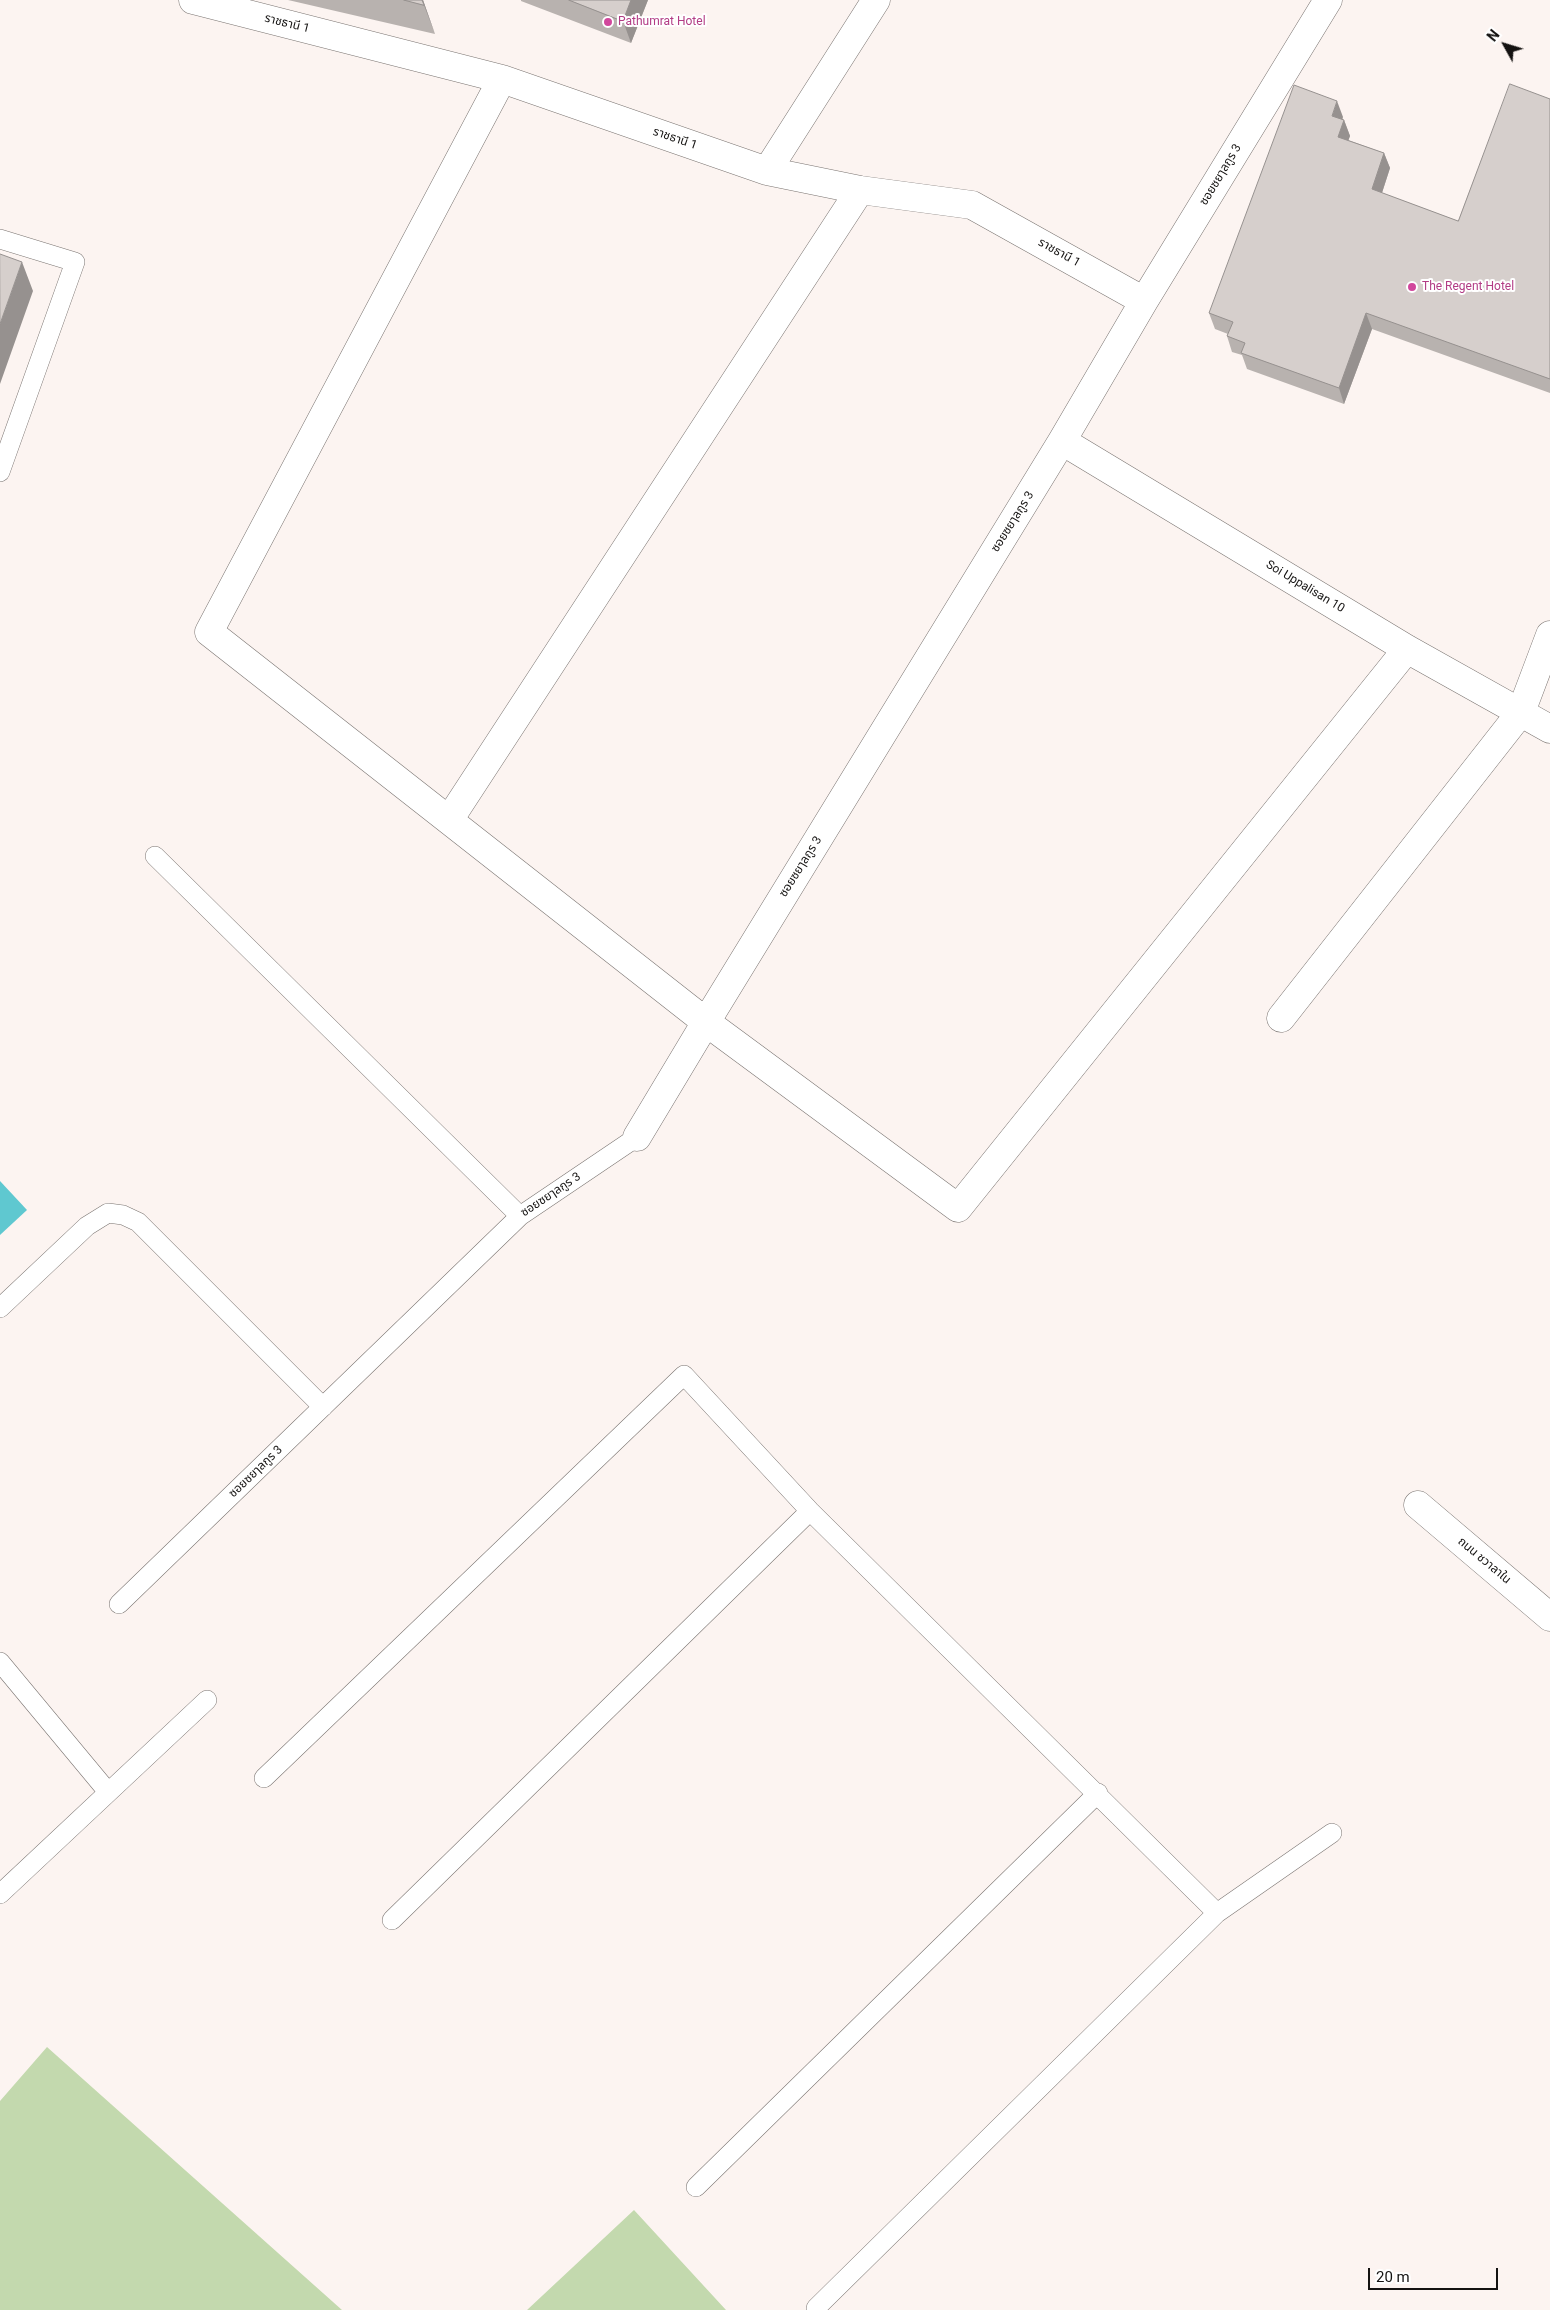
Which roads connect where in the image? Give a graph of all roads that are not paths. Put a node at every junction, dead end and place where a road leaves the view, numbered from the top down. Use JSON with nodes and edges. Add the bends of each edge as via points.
{"nodes":[{"id":1,"x":193,"y":0,"type":"edge"},
{"id":2,"x":876,"y":0,"type":"edge"},
{"id":3,"x":1328,"y":0,"type":"edge"},
{"id":4,"x":502,"y":79,"type":"junction"},
{"id":5,"x":767,"y":171,"type":"junction"},
{"id":6,"x":860,"y":190,"type":"junction"},
{"id":7,"x":0,"y":238,"type":"edge"},
{"id":8,"x":1144,"y":301,"type":"junction"},
{"id":9,"x":1062,"y":441,"type":"junction"},
{"id":10,"x":0,"y":472,"type":"edge"},
{"id":11,"x":1550,"y":634,"type":"edge"},
{"id":12,"x":1408,"y":649,"type":"junction"},
{"id":13,"x":1521,"y":712,"type":"junction"},
{"id":14,"x":1550,"y":729,"type":"edge"},
{"id":15,"x":448,"y":820,"type":"junction"},
{"id":16,"x":155,"y":856,"type":"dead end"},
{"id":17,"x":1281,"y":1018,"type":"dead end"},
{"id":18,"x":706,"y":1022,"type":"junction"},
{"id":19,"x":637,"y":1137,"type":"joint"},
{"id":20,"x":520,"y":1216,"type":"junction"},
{"id":21,"x":0,"y":1308,"type":"edge"},
{"id":22,"x":323,"y":1408,"type":"junction"},
{"id":23,"x":1418,"y":1505,"type":"dead end"},
{"id":24,"x":810,"y":1511,"type":"junction"},
{"id":25,"x":119,"y":1604,"type":"dead end"},
{"id":26,"x":1550,"y":1617,"type":"edge"},
{"id":27,"x":0,"y":1662,"type":"edge"},
{"id":28,"x":207,"y":1700,"type":"dead end"},
{"id":29,"x":264,"y":1778,"type":"dead end"},
{"id":30,"x":108,"y":1792,"type":"junction"},
{"id":31,"x":1098,"y":1793,"type":"junction"},
{"id":32,"x":1332,"y":1833,"type":"dead end"},
{"id":33,"x":0,"y":1894,"type":"edge"},
{"id":34,"x":1217,"y":1913,"type":"junction"},
{"id":35,"x":392,"y":1920,"type":"dead end"},
{"id":36,"x":696,"y":2187,"type":"dead end"},
{"id":37,"x":816,"y":2308,"type":"dead end"}],
"edges":[{"from":1,"to":4,"type":"street","name":"ราชธานี 1"},
{"from":2,"to":5,"type":"street"},
{"from":3,"to":8,"type":"street","name":"ซอยซยๅลกูร 3"},
{"from":4,"to":5,"type":"street","name":"ราชธานี 1"},
{"from":4,"to":15,"type":"street","via":[[209,632]]},
{"from":5,"to":6,"type":"street","name":"ราชธานี 1"},
{"from":6,"to":8,"type":"street","name":"ราชธานี 1","via":[[972,205]]},
{"from":6,"to":15,"type":"street"},
{"from":7,"to":10,"type":"lane","via":[[75,262]]},
{"from":8,"to":9,"type":"street","name":"ซอยซยๅลกูร 3"},
{"from":9,"to":12,"type":"street","name":"Soi Uppalisan 10"},
{"from":9,"to":18,"type":"street","name":"ซอยซยๅลกูร 3"},
{"from":11,"to":13,"type":"street"},
{"from":12,"to":13,"type":"street","name":"Soi Uppalisan 10"},
{"from":12,"to":18,"type":"street","via":[[958,1208]]},
{"from":13,"to":14,"type":"street","name":"Soi Uppalisan 10"},
{"from":13,"to":17,"type":"street"},
{"from":15,"to":18,"type":"street"},
{"from":16,"to":20,"type":"lane"},
{"from":18,"to":19,"type":"street","name":"ซอยซยๅลกูร 3"},
{"from":19,"to":20,"type":"lane","name":"ซอยซยๅลกูร 3"},
{"from":20,"to":22,"type":"lane","name":"ซอยซยๅลกูร 3"},
{"from":21,"to":22,"type":"lane","via":[[87,1226],[108,1213],[123,1215],[138,1222]]},
{"from":22,"to":25,"type":"lane","name":"ซอยซยๅลกูร 3"},
{"from":23,"to":26,"type":"street","name":"ถนน ชวาลาใน"},
{"from":24,"to":29,"type":"lane","via":[[684,1375]]},
{"from":24,"to":31,"type":"lane"},
{"from":24,"to":35,"type":"lane"},
{"from":27,"to":30,"type":"lane"},
{"from":28,"to":30,"type":"lane"},
{"from":30,"to":33,"type":"lane"},
{"from":31,"to":34,"type":"lane"},
{"from":31,"to":36,"type":"lane"},
{"from":32,"to":34,"type":"lane"},
{"from":34,"to":37,"type":"lane"}]}
